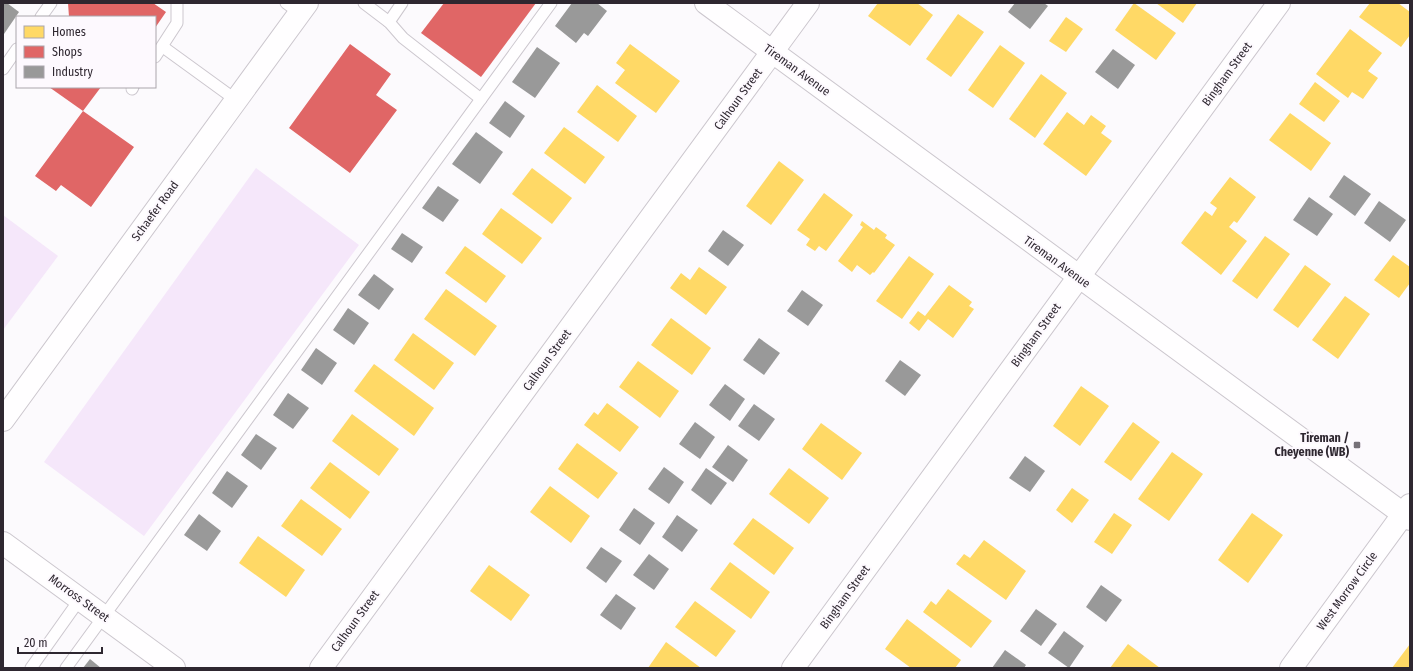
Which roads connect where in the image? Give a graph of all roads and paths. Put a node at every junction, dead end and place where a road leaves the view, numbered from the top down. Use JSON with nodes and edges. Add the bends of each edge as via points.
{"nodes":[{"id":1,"x":51,"y":3,"type":"edge"},
{"id":2,"x":177,"y":3,"type":"edge"},
{"id":3,"x":364,"y":3,"type":"edge"},
{"id":4,"x":402,"y":3,"type":"edge"},
{"id":5,"x":551,"y":3,"type":"edge"},
{"id":6,"x":706,"y":3,"type":"edge"},
{"id":7,"x":808,"y":3,"type":"edge"},
{"id":8,"x":1279,"y":3,"type":"edge"},
{"id":9,"x":298,"y":6,"type":"edge"},
{"id":10,"x":42,"y":16,"type":"edge"},
{"id":11,"x":389,"y":22,"type":"junction"},
{"id":12,"x":163,"y":47,"type":"junction"},
{"id":13,"x":16,"y":50,"type":"edge"},
{"id":14,"x":772,"y":52,"type":"junction"},
{"id":15,"x":156,"y":56,"type":"edge"},
{"id":16,"x":3,"y":69,"type":"edge"},
{"id":17,"x":481,"y":99,"type":"junction"},
{"id":18,"x":236,"y":100,"type":"junction"},
{"id":19,"x":1078,"y":278,"type":"junction"},
{"id":20,"x":3,"y":420,"type":"edge"},
{"id":21,"x":1408,"y":513,"type":"edge"},
{"id":22,"x":3,"y":543,"type":"edge"},
{"id":23,"x":80,"y":599,"type":"junction"},
{"id":24,"x":104,"y":616,"type":"junction"},
{"id":25,"x":31,"y":668,"type":"edge"},
{"id":26,"x":66,"y":668,"type":"edge"},
{"id":27,"x":174,"y":668,"type":"edge"},
{"id":28,"x":321,"y":668,"type":"edge"},
{"id":29,"x":793,"y":668,"type":"edge"},
{"id":30,"x":1291,"y":668,"type":"edge"}],
"edges":[{"from":1,"to":10,"type":"lane"},
{"from":2,"to":12,"type":"lane","via":[[177,23]]},
{"from":3,"to":11,"type":"lane"},
{"from":4,"to":11,"type":"lane"},
{"from":5,"to":17,"type":"lane"},
{"from":6,"to":14,"type":"street","name":"Tireman Avenue"},
{"from":7,"to":14,"type":"street","name":"Calhoun Street"},
{"from":8,"to":19,"type":"street","name":"Bingham Street"},
{"from":9,"to":18,"type":"street","name":"Schaefer Road"},
{"from":11,"to":17,"type":"lane","via":[[403,38]]},
{"from":12,"to":15,"type":"lane"},
{"from":12,"to":18,"type":"lane"},
{"from":13,"to":16,"type":"lane"},
{"from":14,"to":19,"type":"street","name":"Tireman Avenue"},
{"from":14,"to":28,"type":"street","name":"Calhoun Street"},
{"from":17,"to":24,"type":"lane"},
{"from":18,"to":20,"type":"street","name":"Schaefer Road"},
{"from":19,"to":21,"type":"street","name":"Tireman Avenue"},
{"from":19,"to":29,"type":"street","name":"Bingham Street"},
{"from":21,"to":30,"type":"street","name":"West Morrow Circle"},
{"from":22,"to":23,"type":"street","name":"Morross Street"},
{"from":23,"to":24,"type":"street","name":"Morross Street"},
{"from":23,"to":25,"type":"lane"},
{"from":24,"to":26,"type":"lane"},
{"from":24,"to":27,"type":"street","name":"Morross Street"}]}
